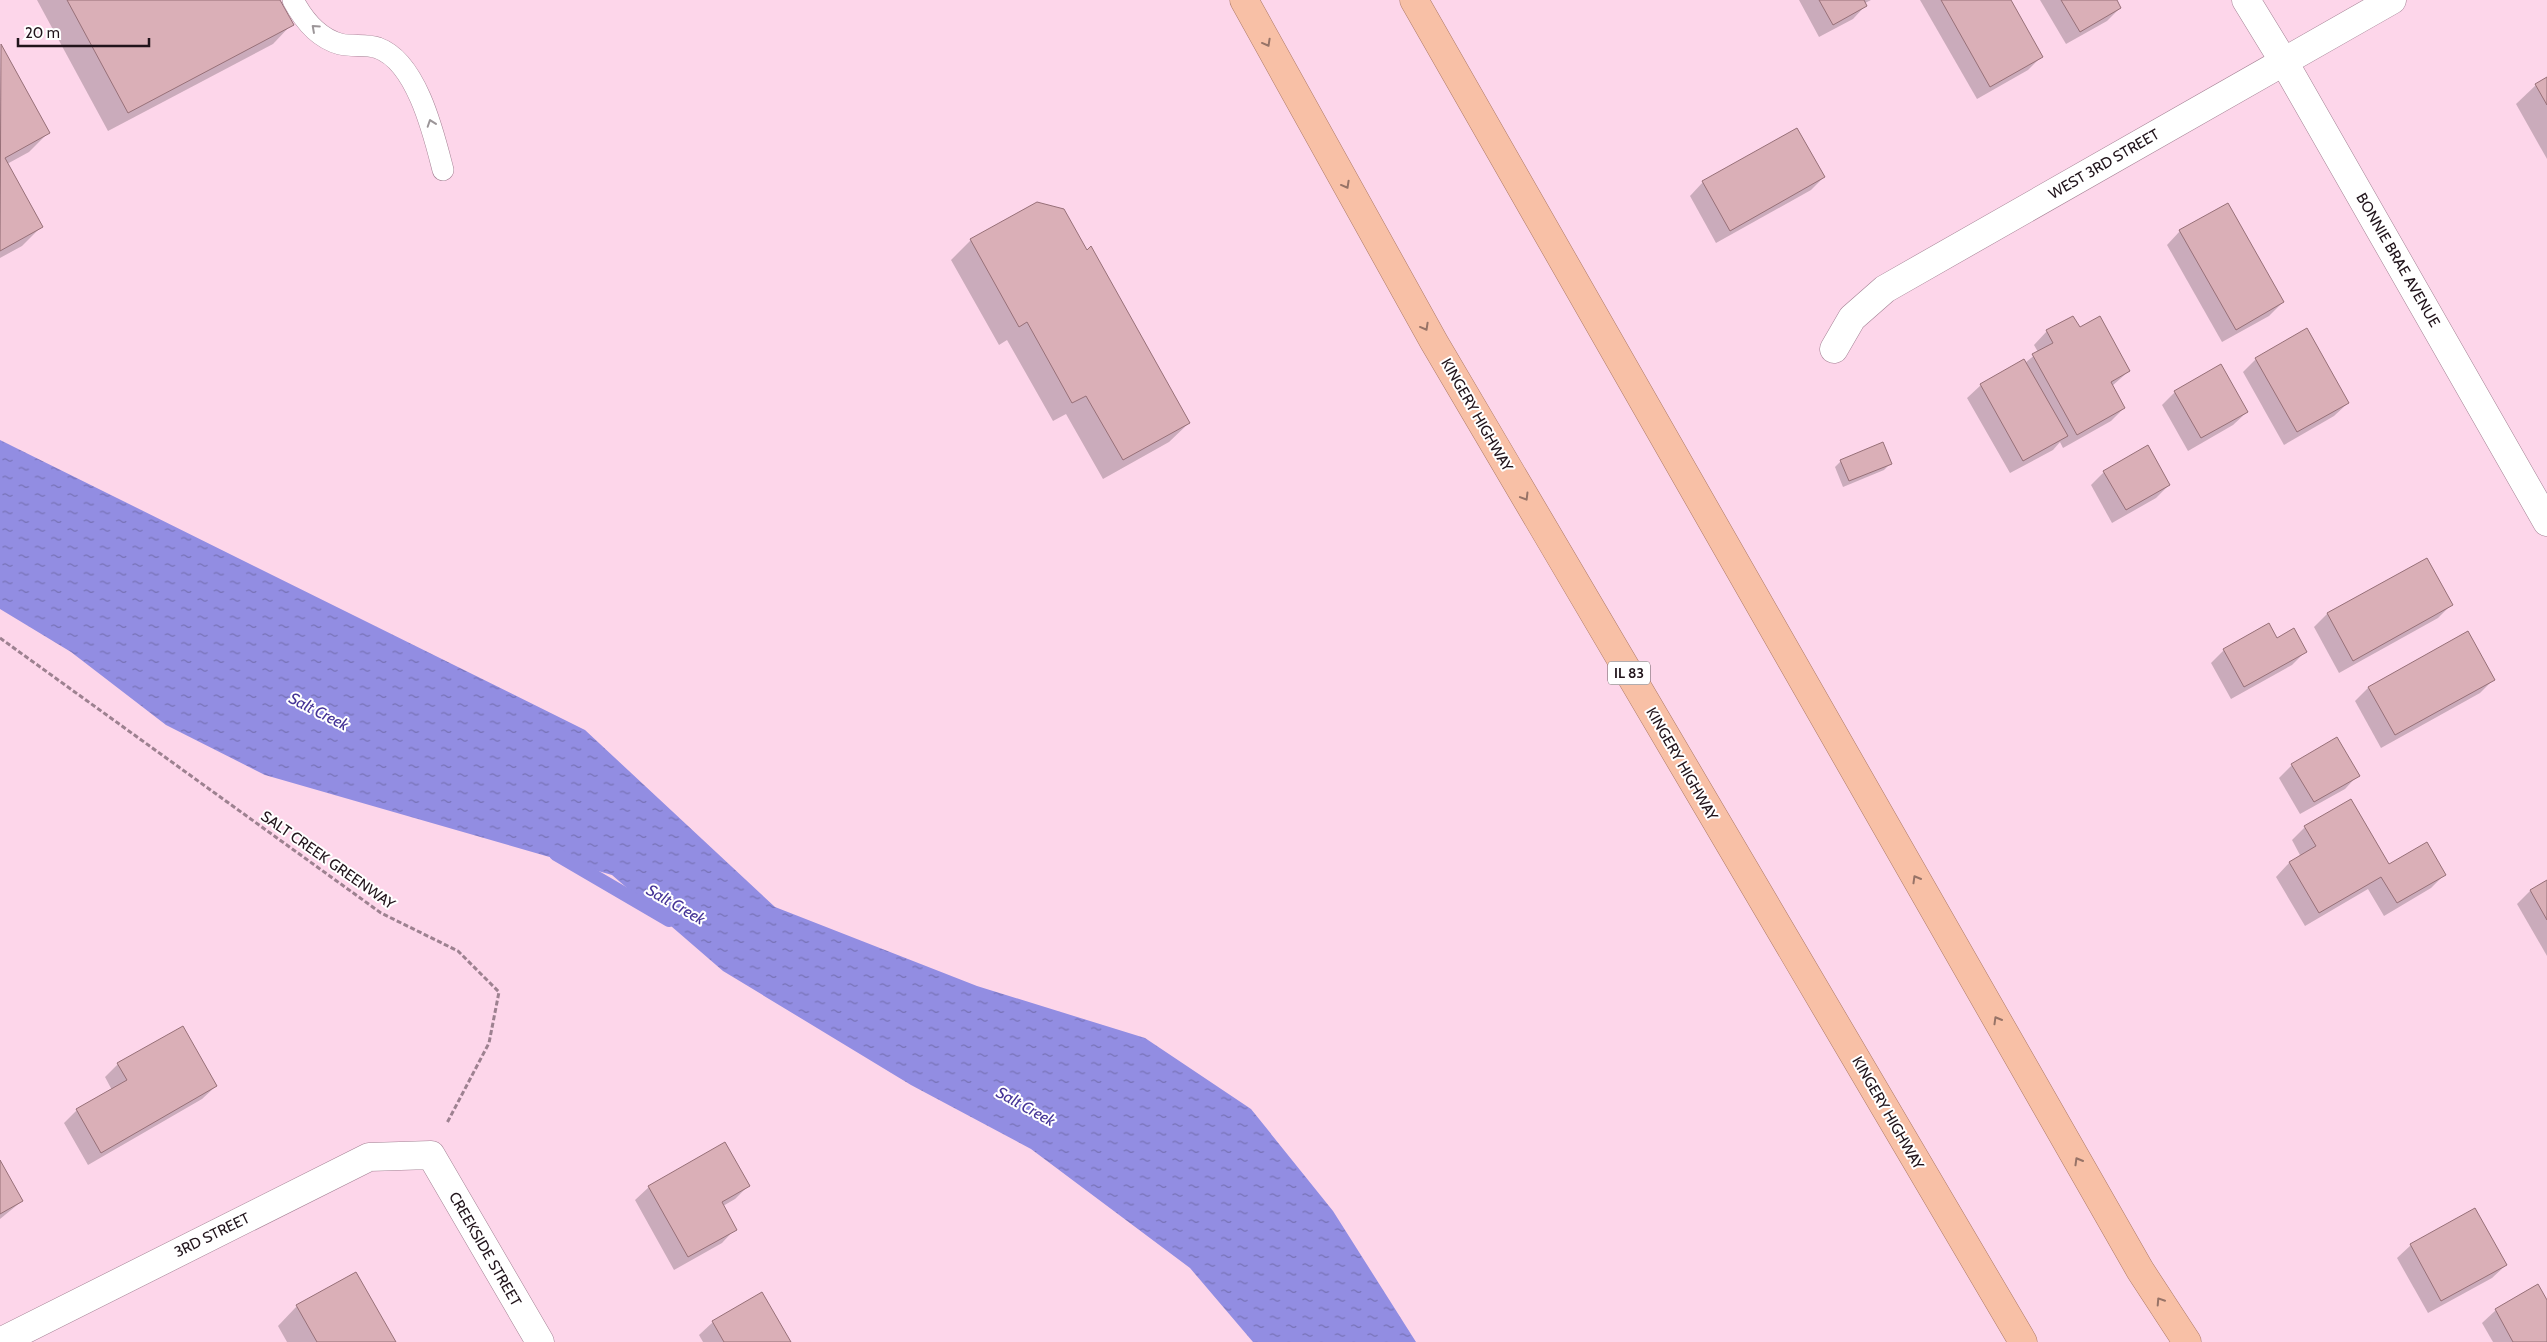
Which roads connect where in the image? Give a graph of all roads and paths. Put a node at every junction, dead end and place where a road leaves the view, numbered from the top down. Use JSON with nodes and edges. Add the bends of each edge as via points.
{"nodes":[{"id":1,"x":293,"y":0,"type":"edge"},
{"id":2,"x":1244,"y":0,"type":"edge"},
{"id":3,"x":1414,"y":0,"type":"edge"},
{"id":4,"x":2246,"y":0,"type":"edge"},
{"id":5,"x":2392,"y":0,"type":"edge"},
{"id":6,"x":2284,"y":62,"type":"junction"},
{"id":7,"x":443,"y":170,"type":"dead end"},
{"id":8,"x":1834,"y":349,"type":"dead end"},
{"id":9,"x":2547,"y":522,"type":"edge"},
{"id":10,"x":0,"y":638,"type":"edge"},
{"id":11,"x":431,"y":1155,"type":"junction"},
{"id":12,"x":0,"y":1342,"type":"edge"},
{"id":13,"x":540,"y":1342,"type":"edge"},
{"id":14,"x":2023,"y":1342,"type":"edge"},
{"id":15,"x":2187,"y":1342,"type":"edge"}],
"edges":[{"from":7,"to":1,"type":"lane","one_way":true,"via":[[429,119],[403,69],[378,48],[340,44],[325,37],[312,27]]},
{"from":2,"to":14,"type":"highway","name":"KINGERY HIGHWAY","number":"IL 83","one_way":true,"via":[[1434,342]]},
{"from":15,"to":3,"type":"highway","one_way":true,"via":[[2140,1270]]},
{"from":4,"to":6,"type":"street","name":"BONNIE BRAE AVENUE"},
{"from":5,"to":6,"type":"street","name":"WEST 3RD STREET"},
{"from":6,"to":8,"type":"street","name":"WEST 3RD STREET","via":[[1884,288],[1852,318]]},
{"from":6,"to":9,"type":"street","name":"BONNIE BRAE AVENUE"},
{"from":10,"to":11,"type":"path","name":"SALT CREEK GREENWAY","via":[[381,913],[458,951],[499,992],[488,1043]]},
{"from":11,"to":12,"type":"street","name":"3RD STREET","via":[[369,1157]]},
{"from":11,"to":13,"type":"street","name":"CREEKSIDE STREET"}]}
